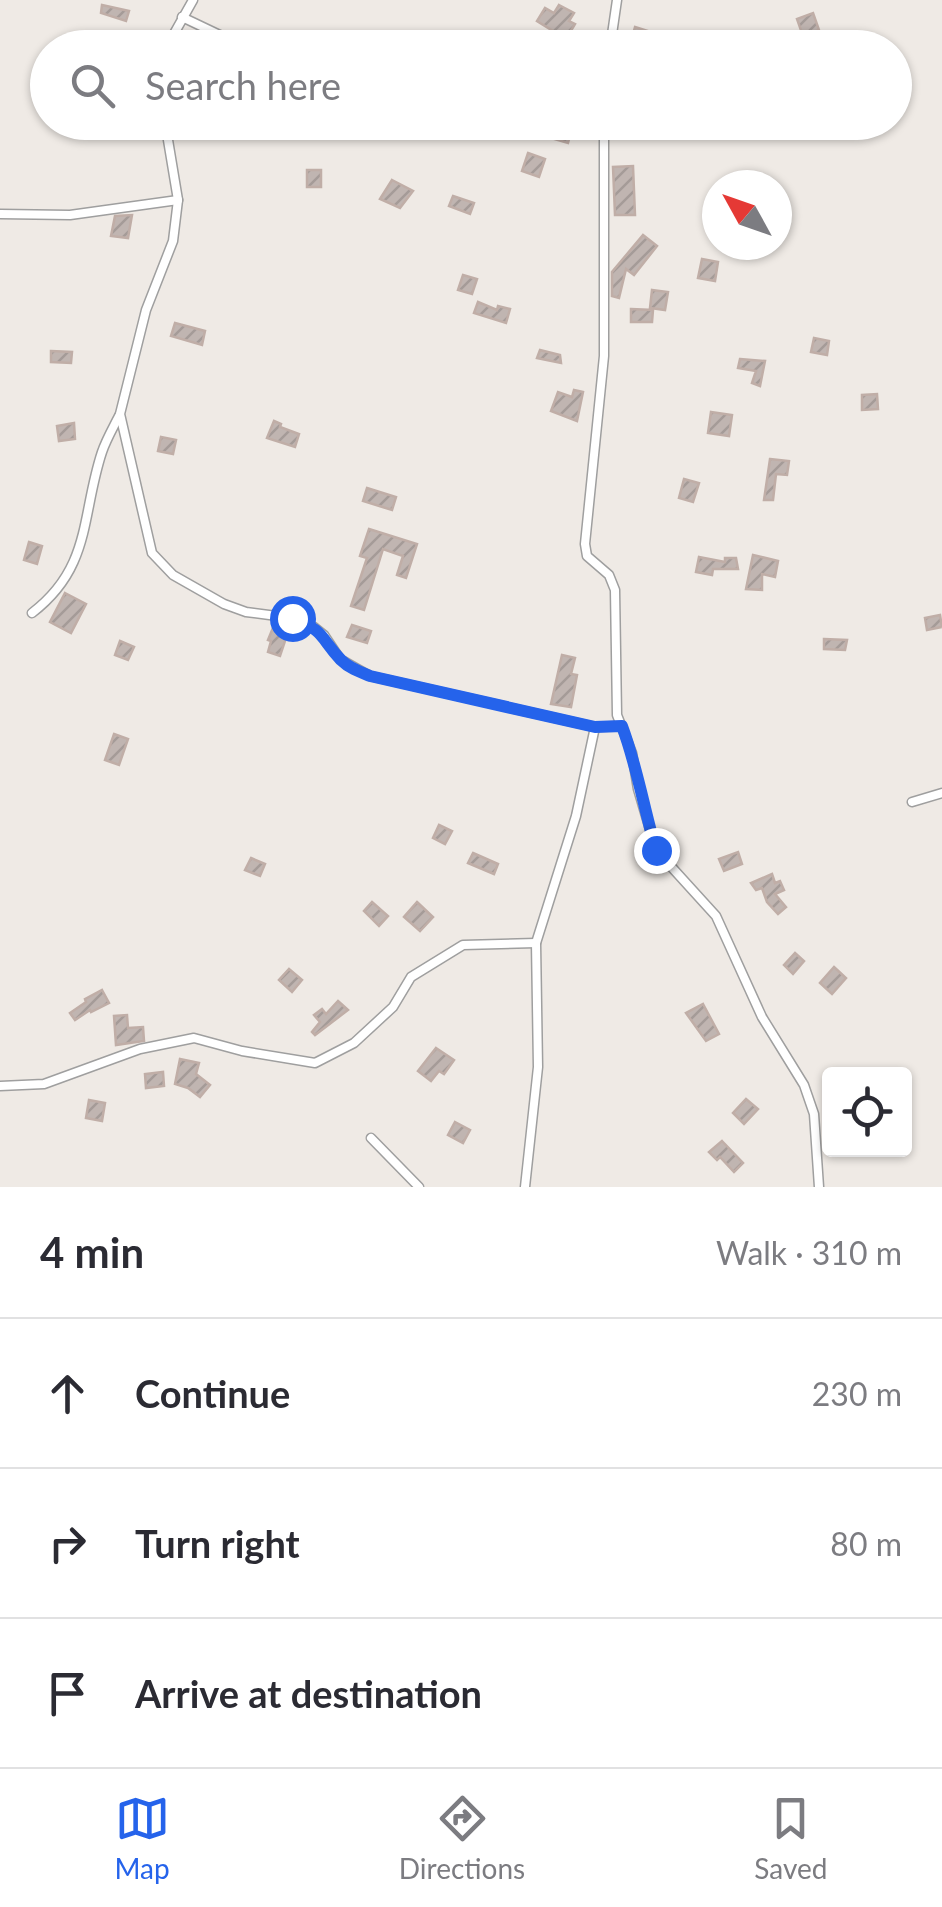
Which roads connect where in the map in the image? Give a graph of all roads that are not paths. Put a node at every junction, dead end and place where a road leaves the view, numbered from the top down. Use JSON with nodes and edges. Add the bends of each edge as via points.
{"nodes":[{"id":1,"x":193,"y":0,"type":"edge"},
{"id":2,"x":617,"y":0,"type":"edge"},
{"id":3,"x":182,"y":17,"type":"junction"},
{"id":4,"x":175,"y":30,"type":"edge"},
{"id":5,"x":209,"y":30,"type":"edge"},
{"id":6,"x":613,"y":30,"type":"edge"},
{"id":7,"x":168,"y":140,"type":"edge"},
{"id":8,"x":604,"y":140,"type":"edge"},
{"id":9,"x":178,"y":200,"type":"junction"},
{"id":10,"x":0,"y":214,"type":"edge"},
{"id":11,"x":120,"y":414,"type":"junction"},
{"id":12,"x":32,"y":613,"type":"dead end"},
{"id":13,"x":622,"y":726,"type":"junction"},
{"id":14,"x":595,"y":727,"type":"junction"},
{"id":15,"x":942,"y":793,"type":"edge"},
{"id":16,"x":912,"y":802,"type":"dead end"},
{"id":17,"x":536,"y":943,"type":"junction"},
{"id":18,"x":0,"y":1086,"type":"edge"},
{"id":19,"x":372,"y":1138,"type":"dead end"},
{"id":20,"x":418,"y":1187,"type":"edge"},
{"id":21,"x":525,"y":1187,"type":"edge"},
{"id":22,"x":819,"y":1187,"type":"edge"}],
"edges":[{"from":1,"to":3,"type":"street"},
{"from":2,"to":6,"type":"street"},
{"from":3,"to":4,"type":"street"},
{"from":3,"to":5,"type":"street"},
{"from":7,"to":9,"type":"street"},
{"from":8,"to":13,"type":"street","via":[[604,356],[585,544],[615,590]]},
{"from":9,"to":10,"type":"street","via":[[70,215]]},
{"from":9,"to":11,"type":"street","via":[[173,241],[146,310]]},
{"from":11,"to":12,"type":"street","via":[[102,451],[80,551],[52,598]]},
{"from":11,"to":14,"type":"street","via":[[152,553],[173,575],[246,612],[314,626],[340,659],[370,676]]},
{"from":13,"to":14,"type":"street"},
{"from":13,"to":22,"type":"street","via":[[656,850],[716,916],[762,1017],[804,1085],[814,1114]]},
{"from":14,"to":17,"type":"street","via":[[576,816]]},
{"from":15,"to":16,"type":"street"},
{"from":17,"to":18,"type":"street","via":[[463,944],[411,978],[393,1007],[354,1044],[314,1063],[194,1038],[44,1084]]},
{"from":17,"to":21,"type":"street","via":[[538,1067]]},
{"from":19,"to":20,"type":"street"}]}
